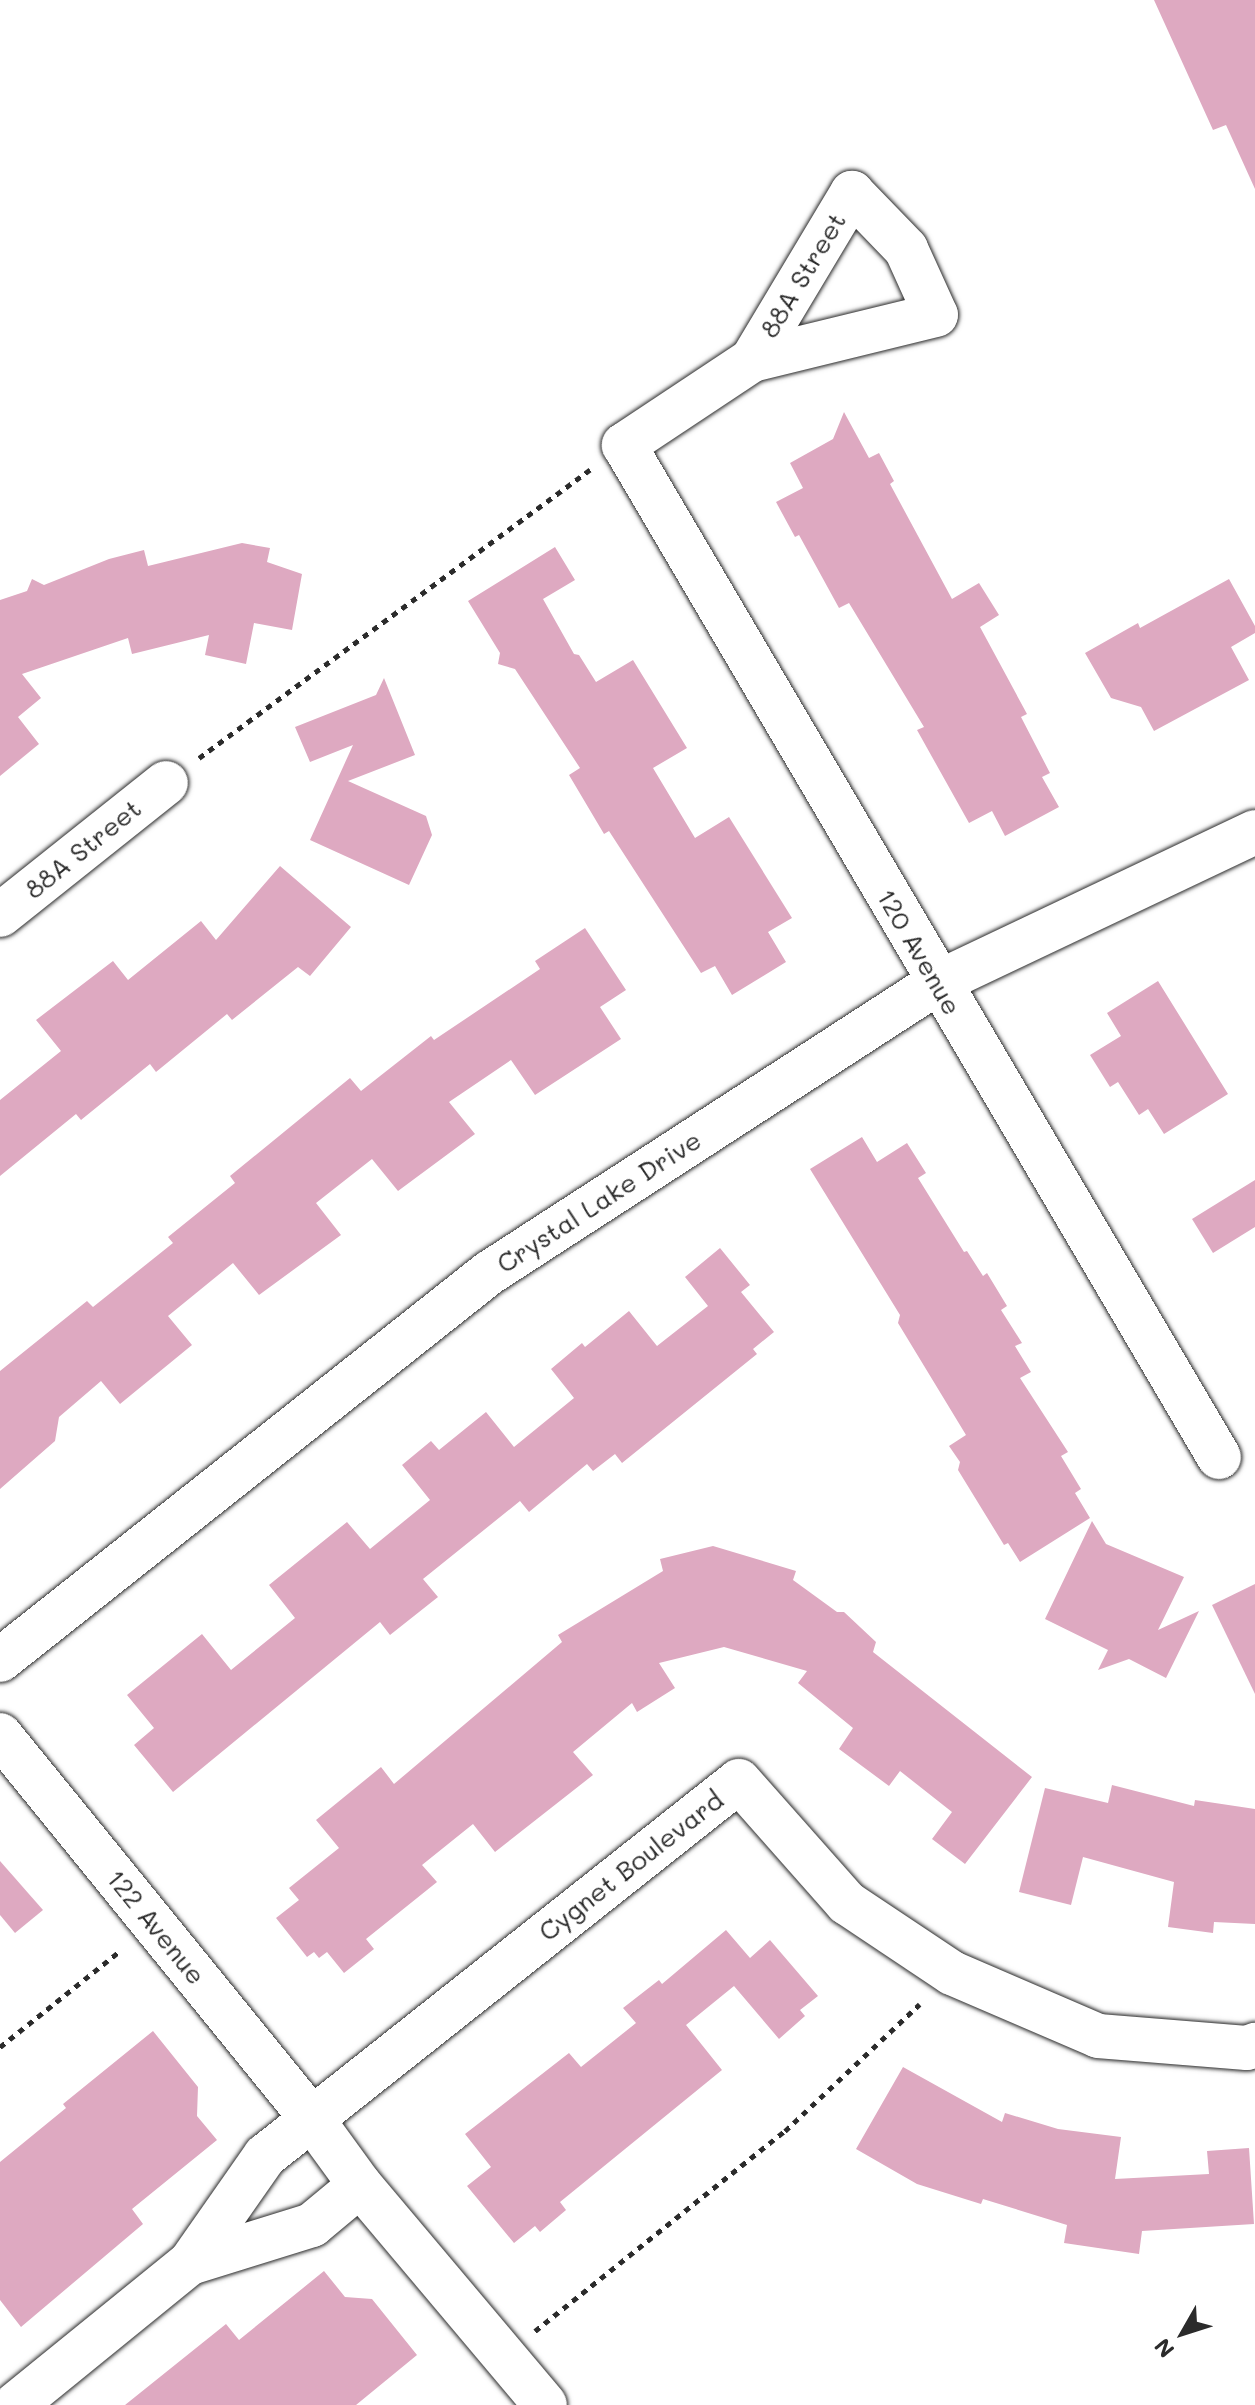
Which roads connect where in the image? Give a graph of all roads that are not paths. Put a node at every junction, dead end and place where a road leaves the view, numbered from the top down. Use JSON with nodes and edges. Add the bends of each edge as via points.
{"nodes":[{"id":1,"x":752,"y":360,"type":"dead end"},
{"id":2,"x":166,"y":783,"type":"road end"},
{"id":3,"x":1255,"y":832,"type":"edge"},
{"id":4,"x":0,"y":915,"type":"edge"},
{"id":5,"x":937,"y":983,"type":"junction"},
{"id":6,"x":1219,"y":1457,"type":"dead end"},
{"id":7,"x":0,"y":1660,"type":"edge"},
{"id":8,"x":0,"y":1735,"type":"edge"},
{"id":9,"x":1255,"y":2045,"type":"edge"},
{"id":10,"x":312,"y":2119,"type":"junction"},
{"id":11,"x":360,"y":2185,"type":"junction"},
{"id":12,"x":190,"y":2263,"type":"junction"},
{"id":13,"x":15,"y":2405,"type":"edge"},
{"id":14,"x":545,"y":2405,"type":"edge"}],
"edges":[{"from":1,"to":5,"type":"street","name":"120 Avenue","via":[[624,445]]},
{"from":2,"to":4,"type":"street","name":"88A Street"},
{"from":3,"to":5,"type":"street","name":"Crystal Lake Drive"},
{"from":5,"to":6,"type":"street","name":"120 Avenue"},
{"from":5,"to":7,"type":"street","name":"Crystal Lake Drive","via":[[489,1273]]},
{"from":8,"to":10,"type":"street","name":"122 Avenue"},
{"from":9,"to":10,"type":"street","name":"Cygnet Boulevard","via":[[1098,2036],[952,1973],[847,1903],[739,1781]]},
{"from":10,"to":11,"type":"street","name":"122 Avenue"},
{"from":10,"to":12,"type":"street","via":[[265,2156]]},
{"from":11,"to":12,"type":"street","via":[[312,2225]]},
{"from":11,"to":14,"type":"street","name":"122 Avenue"},
{"from":12,"to":13,"type":"street"}]}
